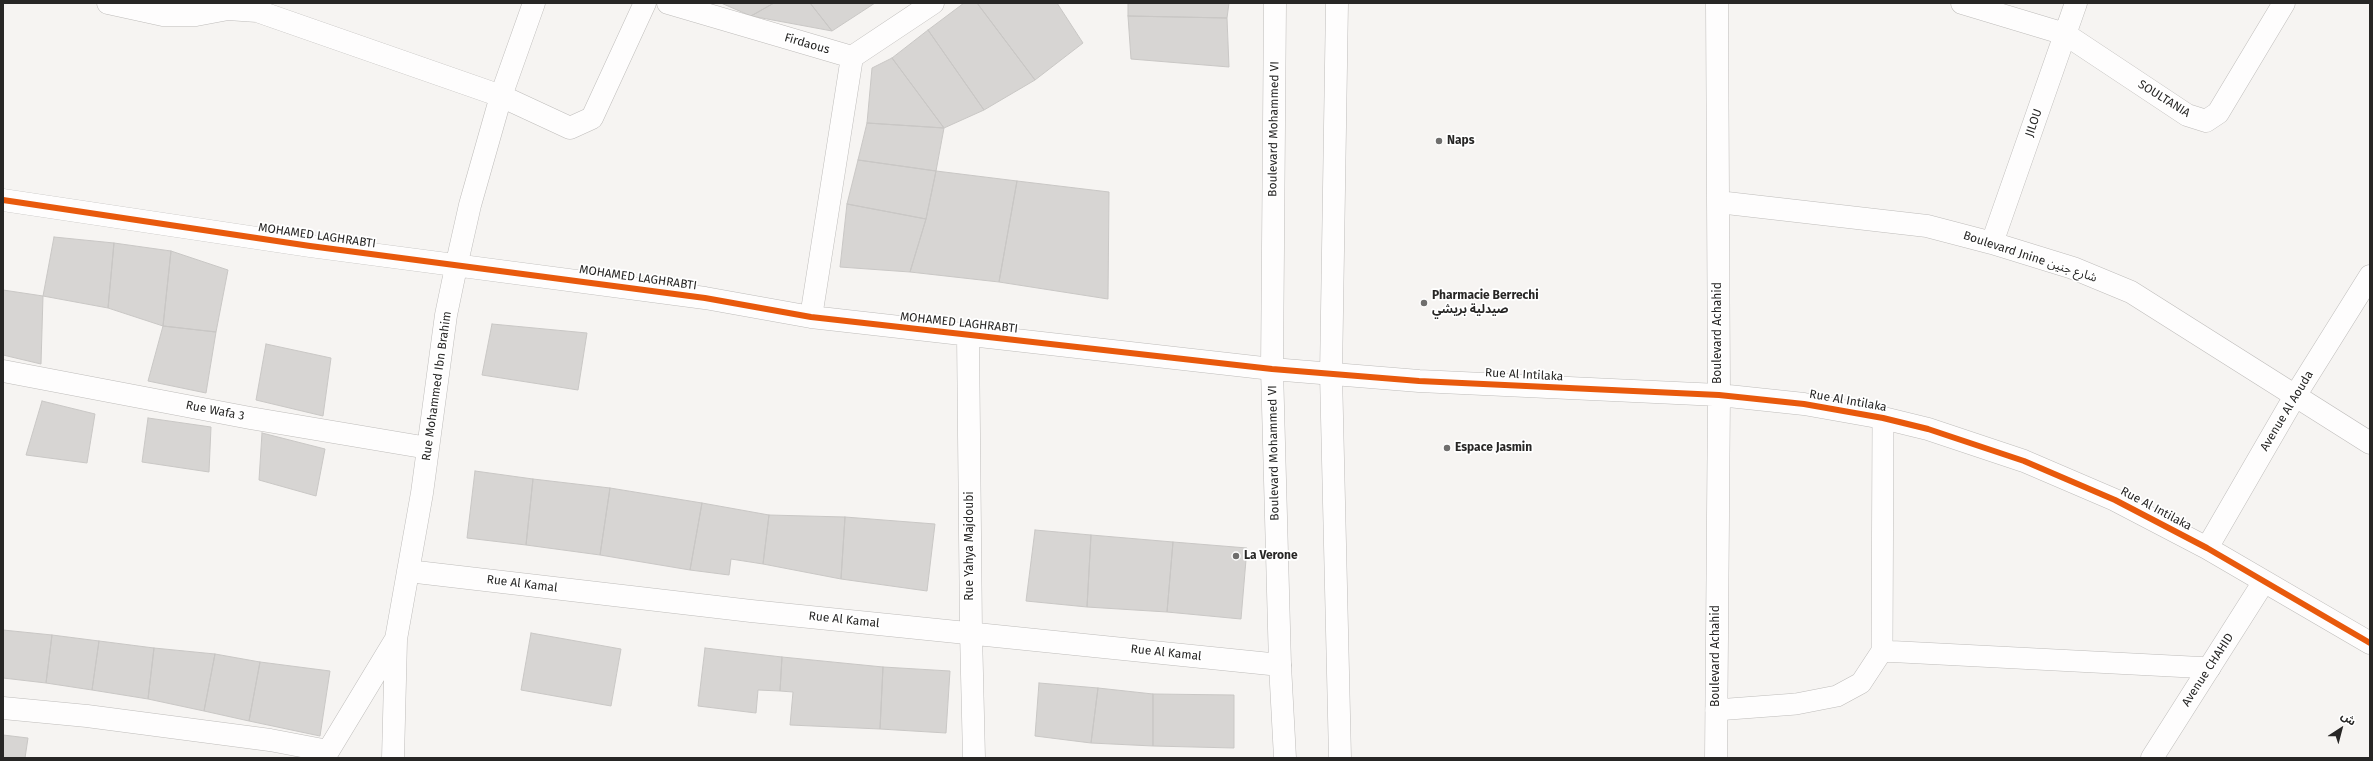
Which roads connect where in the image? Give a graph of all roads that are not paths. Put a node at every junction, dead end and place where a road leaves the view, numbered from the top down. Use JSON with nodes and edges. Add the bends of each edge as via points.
{"nodes":[{"id":1,"x":108,"y":3,"type":"edge"},
{"id":2,"x":534,"y":3,"type":"edge"},
{"id":3,"x":645,"y":3,"type":"edge"},
{"id":4,"x":668,"y":3,"type":"edge"},
{"id":5,"x":933,"y":3,"type":"edge"},
{"id":6,"x":1276,"y":3,"type":"edge"},
{"id":7,"x":1338,"y":3,"type":"edge"},
{"id":8,"x":1717,"y":3,"type":"edge"},
{"id":9,"x":1962,"y":3,"type":"edge"},
{"id":10,"x":2076,"y":3,"type":"edge"},
{"id":11,"x":2284,"y":3,"type":"edge"},
{"id":12,"x":199,"y":9,"type":"edge"},
{"id":13,"x":2065,"y":34,"type":"junction"},
{"id":14,"x":852,"y":58,"type":"junction"},
{"id":15,"x":501,"y":96,"type":"junction"},
{"id":16,"x":3,"y":200,"type":"edge"},
{"id":17,"x":1718,"y":202,"type":"junction"},
{"id":18,"x":1992,"y":243,"type":"junction"},
{"id":19,"x":456,"y":266,"type":"junction"},
{"id":20,"x":2369,"y":282,"type":"edge"},
{"id":21,"x":811,"y":317,"type":"junction"},
{"id":22,"x":968,"y":335,"type":"junction"},
{"id":23,"x":1272,"y":369,"type":"junction"},
{"id":24,"x":3,"y":371,"type":"edge"},
{"id":25,"x":1331,"y":374,"type":"junction"},
{"id":26,"x":1718,"y":395,"type":"junction"},
{"id":27,"x":2295,"y":396,"type":"junction"},
{"id":28,"x":1882,"y":418,"type":"junction"},
{"id":29,"x":2370,"y":443,"type":"edge"},
{"id":30,"x":428,"y":448,"type":"junction"},
{"id":31,"x":2207,"y":548,"type":"junction"},
{"id":32,"x":408,"y":571,"type":"junction"},
{"id":33,"x":2263,"y":583,"type":"junction"},
{"id":34,"x":971,"y":632,"type":"junction"},
{"id":35,"x":396,"y":639,"type":"junction"},
{"id":36,"x":2370,"y":643,"type":"edge"},
{"id":37,"x":1882,"y":651,"type":"junction"},
{"id":38,"x":1280,"y":665,"type":"junction"},
{"id":39,"x":2210,"y":668,"type":"junction"},
{"id":40,"x":3,"y":708,"type":"edge"},
{"id":41,"x":1716,"y":710,"type":"junction"},
{"id":42,"x":326,"y":754,"type":"edge"},
{"id":43,"x":393,"y":758,"type":"edge"},
{"id":44,"x":974,"y":758,"type":"edge"},
{"id":45,"x":1285,"y":758,"type":"edge"},
{"id":46,"x":1340,"y":758,"type":"edge"},
{"id":47,"x":1716,"y":758,"type":"edge"},
{"id":48,"x":2152,"y":758,"type":"edge"}],
"edges":[{"from":1,"to":12,"type":"street","via":[[163,14]]},
{"from":2,"to":15,"type":"street","name":"Rue Mohammed Ibn Brahim"},
{"from":3,"to":15,"type":"street","via":[[592,118],[570,128]]},
{"from":4,"to":14,"type":"street","name":"Firdaous"},
{"from":5,"to":14,"type":"street"},
{"from":6,"to":23,"type":"street","name":"Boulevard Mohammed VI"},
{"from":7,"to":25,"type":"street"},
{"from":8,"to":17,"type":"street","name":"Boulevard Achahid"},
{"from":9,"to":13,"type":"street"},
{"from":10,"to":13,"type":"street","name":"JILOU"},
{"from":11,"to":13,"type":"street","name":"SOULTANIA","via":[[2218,113],[2206,121],[2187,115]]},
{"from":12,"to":15,"type":"street","via":[[257,11]]},
{"from":13,"to":18,"type":"street","name":"JILOU"},
{"from":14,"to":21,"type":"street"},
{"from":15,"to":19,"type":"street","name":"Rue Mohammed Ibn Brahim","via":[[470,205]]},
{"from":16,"to":19,"type":"street","name":"MOHAMED LAGHRABTI"},
{"from":17,"to":18,"type":"street","name":"Boulevard Jnine شارع جنين","via":[[1927,226]]},
{"from":17,"to":26,"type":"street","name":"Boulevard Achahid"},
{"from":18,"to":27,"type":"street","name":"Boulevard Jnine شارع جنين","via":[[2073,268],[2131,292]]},
{"from":19,"to":21,"type":"street","name":"MOHAMED LAGHRABTI","via":[[705,298]]},
{"from":19,"to":30,"type":"street","name":"Rue Mohammed Ibn Brahim","via":[[446,315]]},
{"from":20,"to":27,"type":"street","name":"Avenue Al Aouda"},
{"from":21,"to":22,"type":"street","name":"MOHAMED LAGHRABTI"},
{"from":22,"to":23,"type":"street","name":"MOHAMED LAGHRABTI"},
{"from":22,"to":34,"type":"street","name":"Rue Yahya Majdoubi"},
{"from":23,"to":25,"type":"street","name":"Rue Al Intilaka"},
{"from":23,"to":38,"type":"street","name":"Boulevard Mohammed VI"},
{"from":24,"to":30,"type":"street","name":"Rue Wafa 3","via":[[250,418]]},
{"from":25,"to":26,"type":"street","name":"Rue Al Intilaka","via":[[1419,381]]},
{"from":25,"to":46,"type":"street"},
{"from":26,"to":28,"type":"street","name":"Rue Al Intilaka","via":[[1804,404]]},
{"from":26,"to":41,"type":"street","name":"Boulevard Achahid"},
{"from":27,"to":29,"type":"street","name":"Boulevard Jnine شارع جنين"},
{"from":27,"to":31,"type":"street","name":"Avenue Al Aouda"},
{"from":28,"to":31,"type":"street","name":"Rue Al Intilaka","via":[[1928,429],[2024,461],[2115,500]]},
{"from":28,"to":37,"type":"lane"},
{"from":30,"to":32,"type":"street","name":"Rue Mohammed Ibn Brahim"},
{"from":31,"to":33,"type":"street","name":"Rue Al Intilaka"},
{"from":32,"to":34,"type":"street","name":"Rue Al Kamal","via":[[750,611]]},
{"from":32,"to":35,"type":"street","name":"Rue Mohammed Ibn Brahim"},
{"from":33,"to":36,"type":"street","name":"Rue Al Intilaka"},
{"from":33,"to":39,"type":"street","name":"Avenue CHAHID"},
{"from":34,"to":38,"type":"street","name":"Rue Al Kamal"},
{"from":34,"to":44,"type":"street","name":"Rue Yahya Majdoubi"},
{"from":35,"to":42,"type":"street","name":"Rue Mohammed Ibn Brahim"},
{"from":35,"to":43,"type":"street"},
{"from":37,"to":39,"type":"lane"},
{"from":37,"to":41,"type":"lane","via":[[1861,683],[1837,696],[1796,704]]},
{"from":38,"to":45,"type":"street","name":"Boulevard Mohammed VI"},
{"from":39,"to":48,"type":"street","name":"Avenue CHAHID"},
{"from":40,"to":42,"type":"street","via":[[87,716],[270,740]]},
{"from":41,"to":47,"type":"street","name":"Boulevard Achahid"}]}
